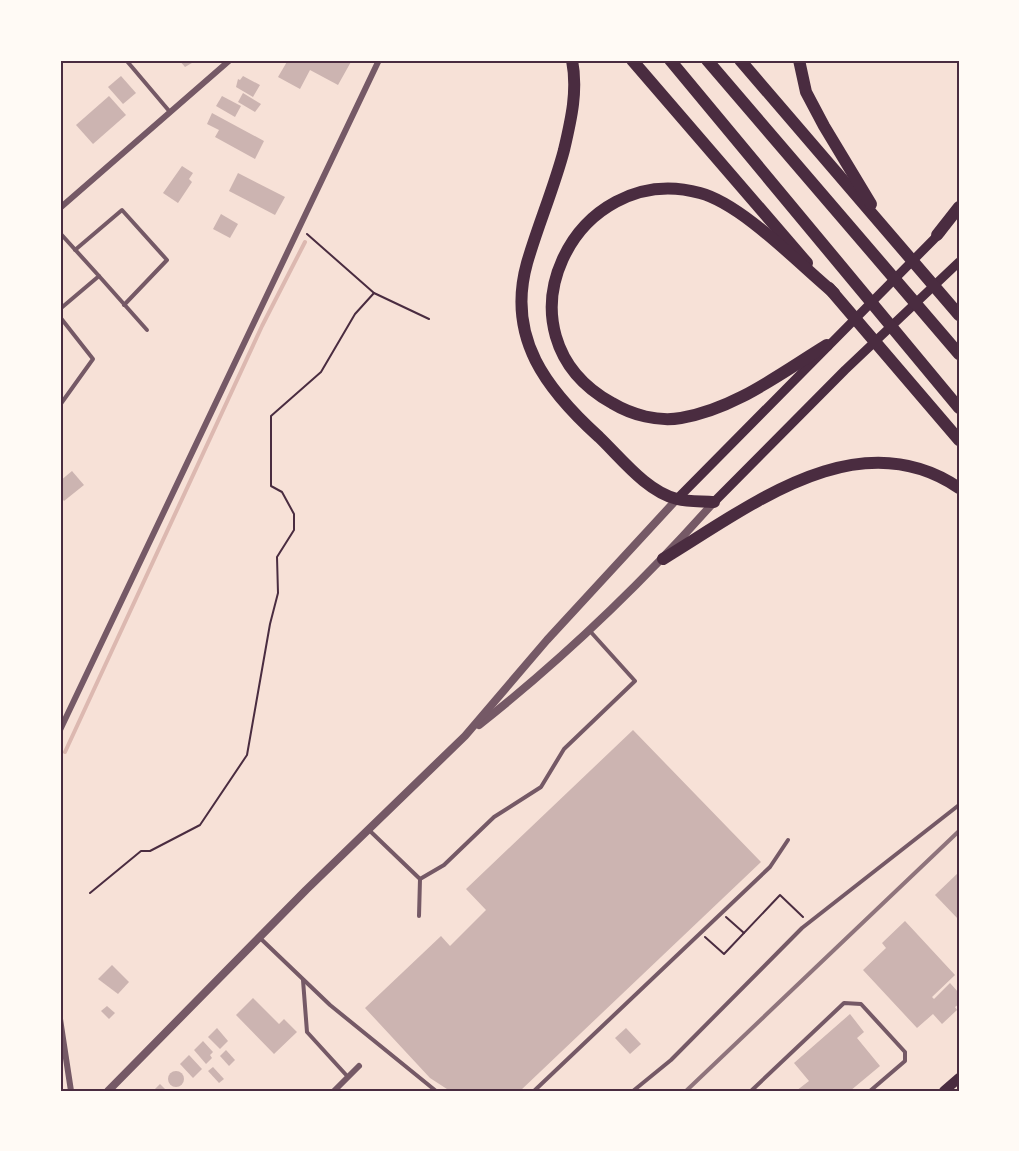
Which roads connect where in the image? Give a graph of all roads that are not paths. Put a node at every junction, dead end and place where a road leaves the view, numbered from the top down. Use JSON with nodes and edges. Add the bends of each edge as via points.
{"nodes":[{"id":1,"x":126,"y":60,"type":"edge"},
{"id":2,"x":230,"y":60,"type":"edge"},
{"id":3,"x":379,"y":60,"type":"edge"},
{"id":4,"x":572,"y":60,"type":"edge"},
{"id":5,"x":632,"y":60,"type":"edge"},
{"id":6,"x":670,"y":60,"type":"edge"},
{"id":7,"x":707,"y":60,"type":"edge"},
{"id":8,"x":740,"y":60,"type":"edge"},
{"id":9,"x":799,"y":60,"type":"edge"},
{"id":10,"x":170,"y":112,"type":"junction"},
{"id":11,"x":959,"y":207,"type":"edge"},
{"id":12,"x":60,"y":208,"type":"edge"},
{"id":13,"x":959,"y":216,"type":"edge"},
{"id":14,"x":60,"y":232,"type":"edge"},
{"id":15,"x":889,"y":233,"type":"junction"},
{"id":16,"x":938,"y":235,"type":"junction"},
{"id":17,"x":75,"y":250,"type":"junction"},
{"id":18,"x":959,"y":262,"type":"edge"},
{"id":19,"x":99,"y":276,"type":"junction"},
{"id":20,"x":834,"y":293,"type":"junction"},
{"id":21,"x":124,"y":305,"type":"junction"},
{"id":22,"x":60,"y":309,"type":"edge"},
{"id":23,"x":959,"y":315,"type":"edge"},
{"id":24,"x":60,"y":317,"type":"edge"},
{"id":25,"x":147,"y":330,"type":"dead end"},
{"id":26,"x":827,"y":345,"type":"junction"},
{"id":27,"x":959,"y":354,"type":"edge"},
{"id":28,"x":60,"y":405,"type":"edge"},
{"id":29,"x":959,"y":408,"type":"edge"},
{"id":30,"x":959,"y":440,"type":"edge"},
{"id":31,"x":959,"y":488,"type":"edge"},
{"id":32,"x":678,"y":499,"type":"junction"},
{"id":33,"x":714,"y":502,"type":"junction"},
{"id":34,"x":663,"y":559,"type":"junction"},
{"id":35,"x":589,"y":630,"type":"junction"},
{"id":36,"x":60,"y":730,"type":"edge"},
{"id":37,"x":465,"y":736,"type":"junction"},
{"id":38,"x":959,"y":805,"type":"edge"},
{"id":39,"x":369,"y":830,"type":"junction"},
{"id":40,"x":788,"y":840,"type":"dead end"},
{"id":41,"x":420,"y":879,"type":"junction"},
{"id":42,"x":419,"y":916,"type":"dead end"},
{"id":43,"x":260,"y":938,"type":"junction"},
{"id":44,"x":303,"y":979,"type":"junction"},
{"id":45,"x":60,"y":1018,"type":"edge"},
{"id":46,"x":359,"y":1066,"type":"dead end"},
{"id":47,"x":348,"y":1077,"type":"junction"},
{"id":48,"x":959,"y":1078,"type":"edge"},
{"id":49,"x":872,"y":1090,"type":"edge"},
{"id":50,"x":71,"y":1091,"type":"edge"},
{"id":51,"x":108,"y":1091,"type":"edge"},
{"id":52,"x":334,"y":1091,"type":"edge"},
{"id":53,"x":435,"y":1091,"type":"edge"},
{"id":54,"x":534,"y":1091,"type":"edge"},
{"id":55,"x":633,"y":1091,"type":"edge"},
{"id":56,"x":751,"y":1091,"type":"edge"},
{"id":57,"x":944,"y":1091,"type":"edge"}],
"edges":[{"from":1,"to":10,"type":"lane"},
{"from":2,"to":10,"type":"street"},
{"from":3,"to":36,"type":"street"},
{"from":4,"to":32,"type":"highway","via":[[573,113],[526,266],[521,305],[528,348],[544,380],[569,410],[658,492]]},
{"from":5,"to":20,"type":"highway"},
{"from":6,"to":29,"type":"highway"},
{"from":7,"to":27,"type":"highway"},
{"from":8,"to":15,"type":"highway"},
{"from":9,"to":15,"type":"highway","via":[[806,92]]},
{"from":10,"to":12,"type":"street"},
{"from":11,"to":16,"type":"highway"},
{"from":13,"to":16,"type":"main road"},
{"from":14,"to":17,"type":"lane"},
{"from":15,"to":23,"type":"highway"},
{"from":16,"to":26,"type":"main road"},
{"from":17,"to":19,"type":"lane"},
{"from":17,"to":21,"type":"lane","via":[[122,210],[167,260]]},
{"from":18,"to":33,"type":"main road"},
{"from":19,"to":21,"type":"lane"},
{"from":19,"to":22,"type":"lane"},
{"from":20,"to":26,"type":"highway","via":[[733,208],[701,193],[668,188],[629,196],[593,217],[559,261],[552,302],[558,345],[582,382],[623,410],[657,419],[700,414],[729,402]]},
{"from":20,"to":30,"type":"highway"},
{"from":21,"to":25,"type":"lane"},
{"from":24,"to":28,"type":"lane","via":[[93,359]]},
{"from":26,"to":32,"type":"main road"},
{"from":31,"to":34,"type":"highway","via":[[944,477],[894,463],[869,462],[828,469],[738,512]]},
{"from":32,"to":33,"type":"highway"},
{"from":32,"to":37,"type":"street","via":[[547,640]]},
{"from":33,"to":34,"type":"street"},
{"from":34,"to":35,"type":"street"},
{"from":35,"to":37,"type":"street","via":[[524,690]]},
{"from":35,"to":41,"type":"lane","via":[[635,681],[564,749],[541,787],[494,817],[444,865]]},
{"from":37,"to":39,"type":"street"},
{"from":38,"to":55,"type":"lane","via":[[810,923],[671,1060]]},
{"from":39,"to":41,"type":"lane"},
{"from":39,"to":43,"type":"street"},
{"from":40,"to":54,"type":"lane","via":[[770,867]]},
{"from":41,"to":42,"type":"lane"},
{"from":43,"to":44,"type":"lane"},
{"from":43,"to":51,"type":"street"},
{"from":44,"to":47,"type":"lane","via":[[307,1032]]},
{"from":44,"to":53,"type":"lane"},
{"from":45,"to":50,"type":"street"},
{"from":46,"to":47,"type":"street"},
{"from":47,"to":52,"type":"street"},
{"from":48,"to":57,"type":"main road"},
{"from":49,"to":56,"type":"lane","via":[[905,1061],[905,1052],[861,1004],[844,1003]]}]}
